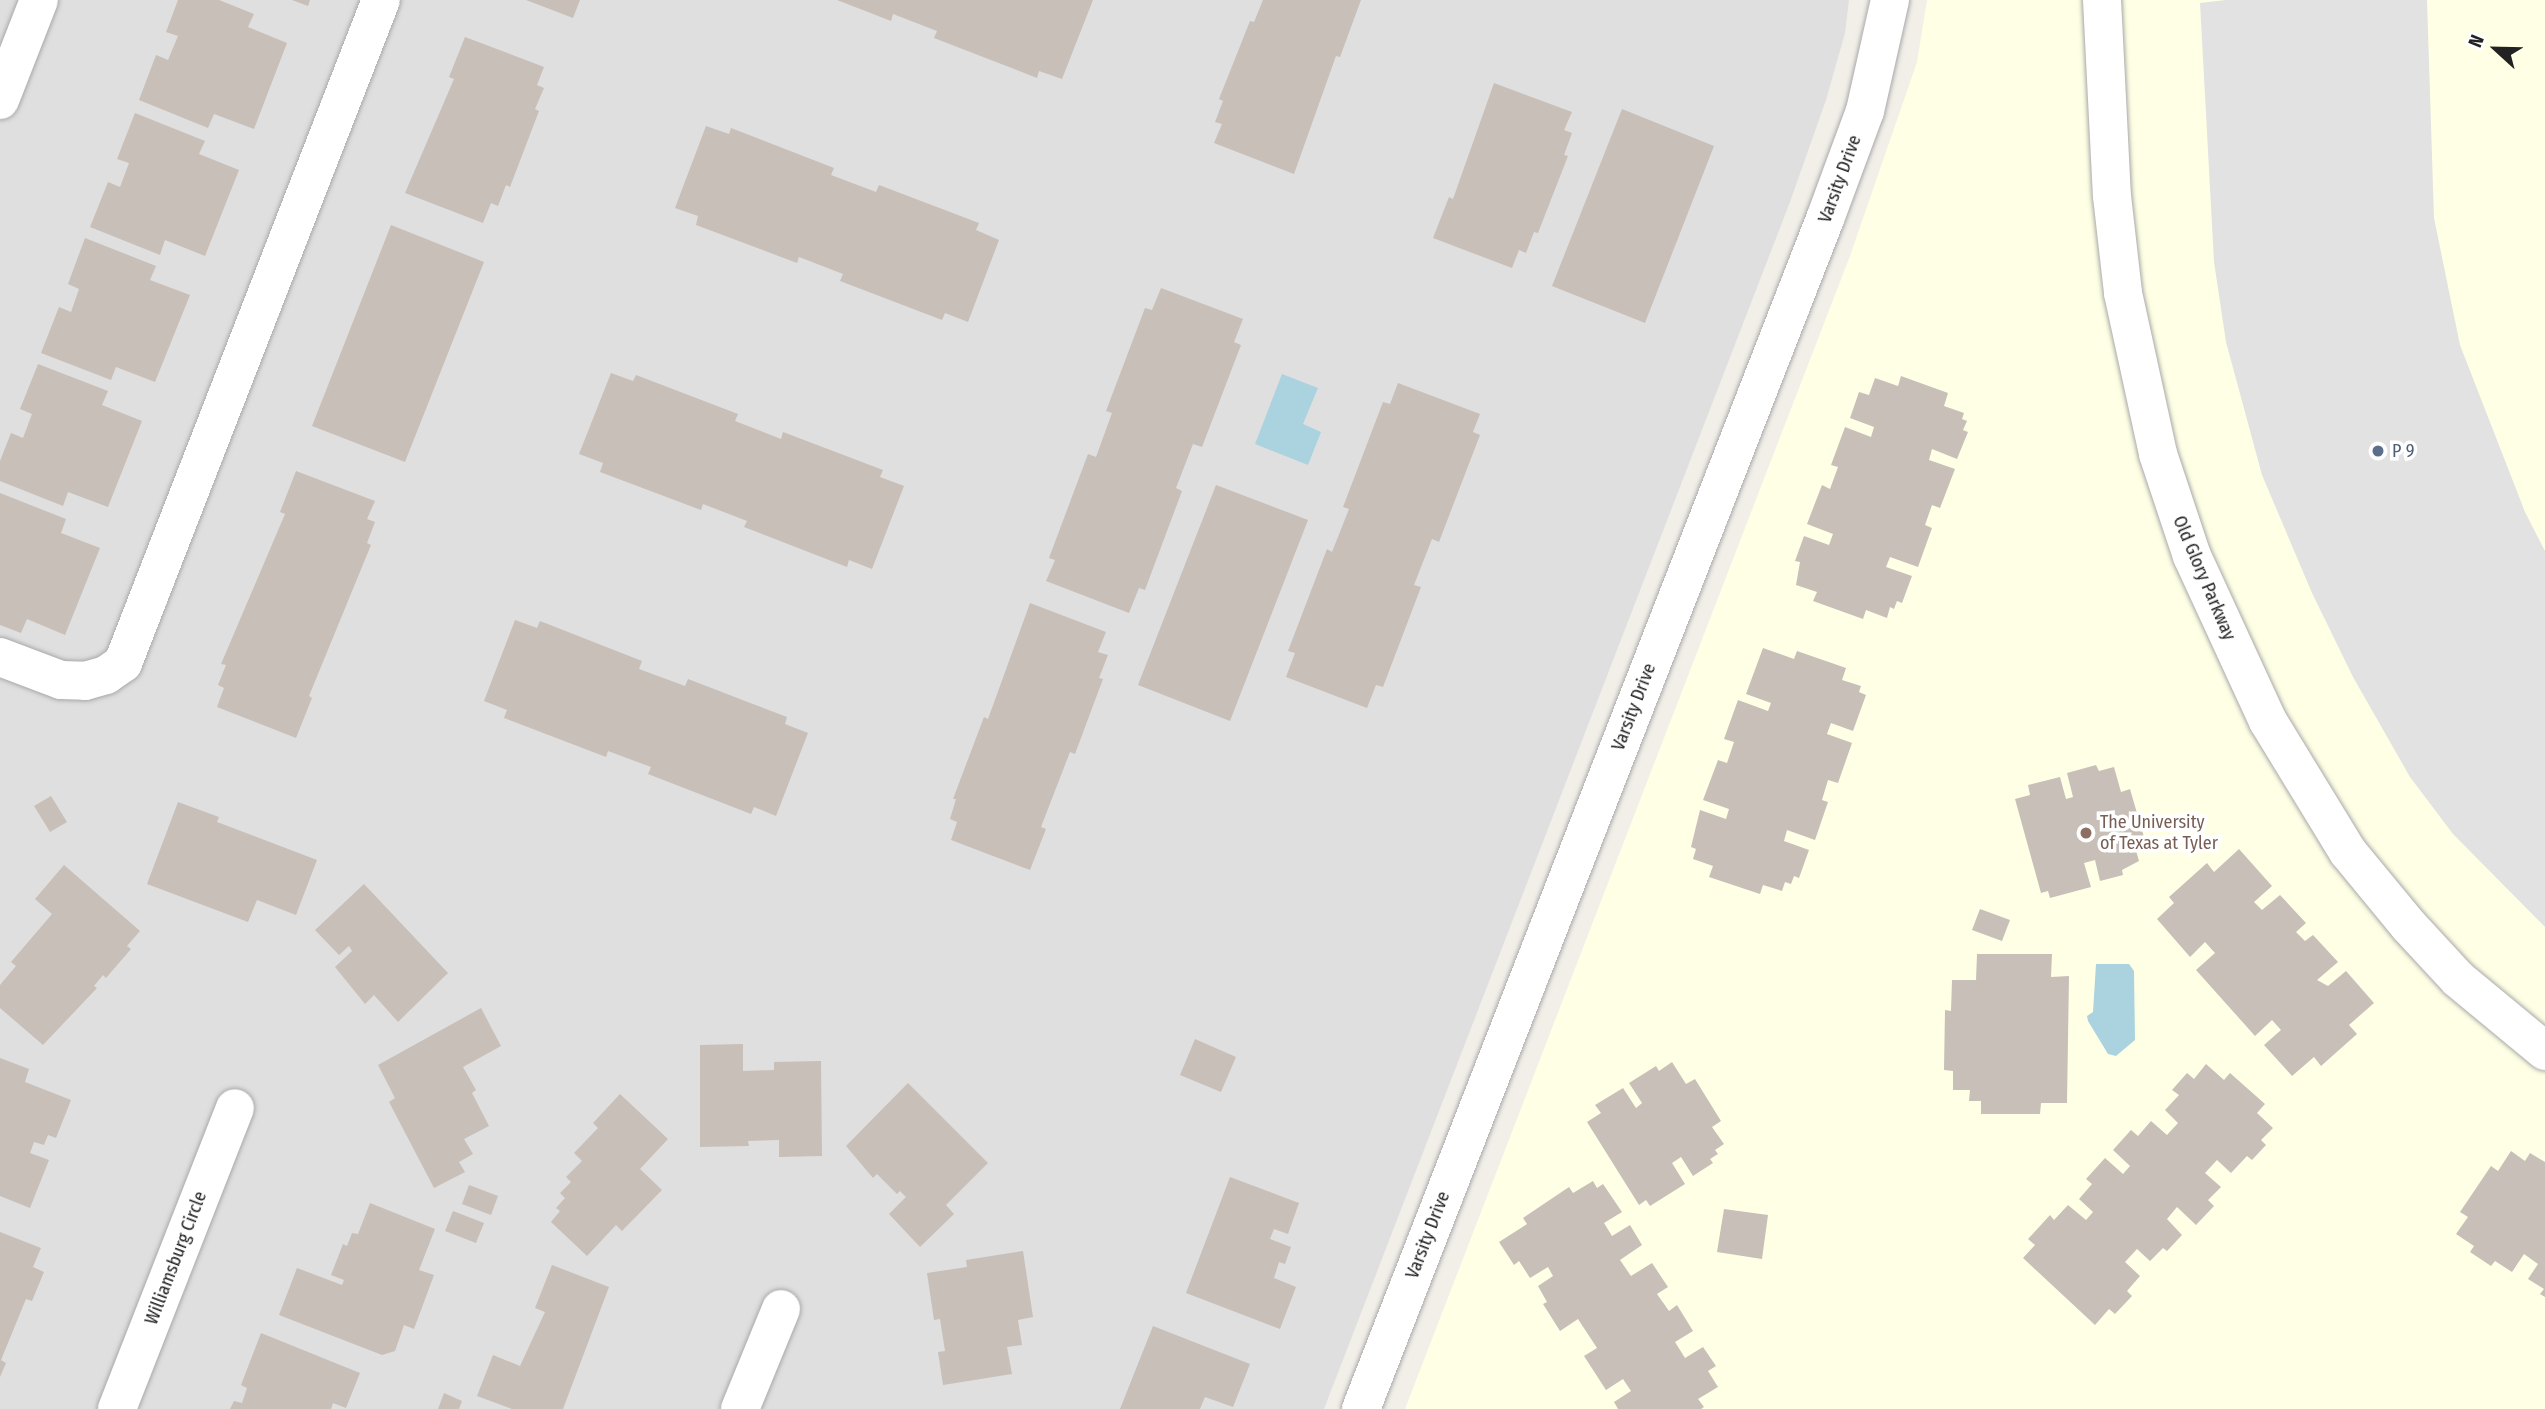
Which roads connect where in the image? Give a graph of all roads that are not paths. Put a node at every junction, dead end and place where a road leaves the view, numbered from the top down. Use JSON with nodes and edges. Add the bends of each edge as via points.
{"nodes":[{"id":1,"x":39,"y":0,"type":"edge"},
{"id":2,"x":381,"y":0,"type":"edge"},
{"id":3,"x":1891,"y":0,"type":"edge"},
{"id":4,"x":2102,"y":0,"type":"edge"},
{"id":5,"x":0,"y":100,"type":"edge"},
{"id":6,"x":0,"y":657,"type":"edge"},
{"id":7,"x":2545,"y":1051,"type":"edge"},
{"id":8,"x":235,"y":1108,"type":"dead end"},
{"id":9,"x":781,"y":1309,"type":"dead end"},
{"id":10,"x":117,"y":1409,"type":"edge"},
{"id":11,"x":740,"y":1409,"type":"edge"},
{"id":12,"x":1361,"y":1409,"type":"edge"}],
"edges":[{"from":1,"to":5,"type":"street"},
{"from":2,"to":6,"type":"street","via":[[123,663],[106,675],[85,681],[61,680]]},
{"from":3,"to":12,"type":"street","name":"Varsity Drive","via":[[1865,111],[1834,194]]},
{"from":4,"to":7,"type":"street","name":"Old Glory Parkway","via":[[2112,196],[2123,293],[2168,491],[2192,556],[2268,721],[2348,852],[2458,978]]},
{"from":8,"to":10,"type":"street","name":"Williamsburg Circle"},
{"from":9,"to":11,"type":"street"}]}
